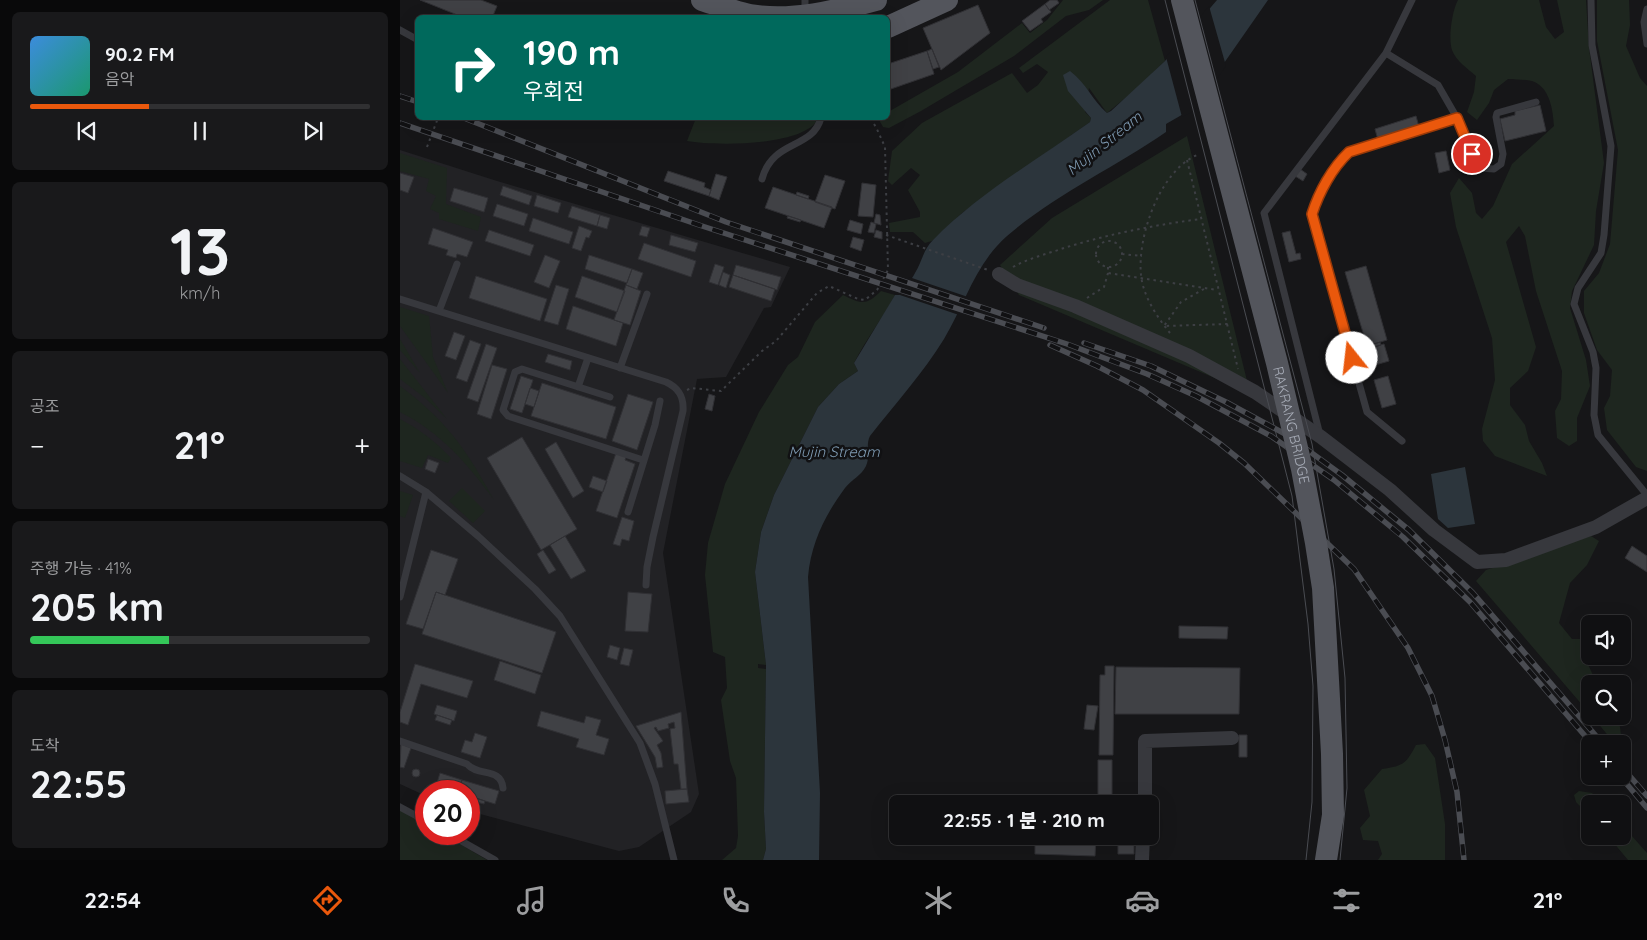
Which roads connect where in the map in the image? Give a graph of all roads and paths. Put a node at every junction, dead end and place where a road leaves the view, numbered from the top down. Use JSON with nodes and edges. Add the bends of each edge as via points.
{"nodes":[{"id":1,"x":702,"y":0,"type":"edge"},
{"id":2,"x":876,"y":0,"type":"edge"},
{"id":3,"x":947,"y":0,"type":"edge"},
{"id":4,"x":1182,"y":0,"type":"edge"},
{"id":5,"x":1412,"y":0,"type":"edge"},
{"id":6,"x":1591,"y":0,"type":"edge"},
{"id":7,"x":805,"y":8,"type":"edge"},
{"id":8,"x":1647,"y":10,"type":"edge"},
{"id":9,"x":751,"y":15,"type":"edge"},
{"id":10,"x":760,"y":15,"type":"edge"},
{"id":11,"x":890,"y":26,"type":"edge"},
{"id":12,"x":400,"y":30,"type":"edge"},
{"id":13,"x":415,"y":38,"type":"edge"},
{"id":14,"x":1647,"y":44,"type":"edge"},
{"id":15,"x":1386,"y":53,"type":"junction"},
{"id":16,"x":1536,"y":102,"type":"dead end"},
{"id":17,"x":1457,"y":118,"type":"junction"},
{"id":18,"x":437,"y":120,"type":"edge"},
{"id":19,"x":820,"y":120,"type":"edge"},
{"id":20,"x":871,"y":120,"type":"edge"},
{"id":21,"x":427,"y":147,"type":"dead end"},
{"id":22,"x":1198,"y":155,"type":"dead end"},
{"id":23,"x":1186,"y":160,"type":"junction"},
{"id":24,"x":762,"y":179,"type":"dead end"},
{"id":25,"x":1200,"y":219,"type":"junction"},
{"id":26,"x":1146,"y":226,"type":"junction"},
{"id":27,"x":888,"y":235,"type":"junction"},
{"id":28,"x":1122,"y":254,"type":"junction"},
{"id":29,"x":1142,"y":256,"type":"junction"},
{"id":30,"x":457,"y":264,"type":"dead end"},
{"id":31,"x":1108,"y":267,"type":"junction"},
{"id":32,"x":1108,"y":272,"type":"junction"},
{"id":33,"x":1000,"y":275,"type":"junction"},
{"id":34,"x":1142,"y":277,"type":"junction"},
{"id":35,"x":1204,"y":289,"type":"junction"},
{"id":36,"x":1217,"y":290,"type":"junction"},
{"id":37,"x":647,"y":294,"type":"dead end"},
{"id":38,"x":400,"y":299,"type":"edge"},
{"id":39,"x":1076,"y":306,"type":"junction"},
{"id":40,"x":439,"y":312,"type":"junction"},
{"id":41,"x":1228,"y":324,"type":"junction"},
{"id":42,"x":1164,"y":326,"type":"junction"},
{"id":43,"x":1170,"y":334,"type":"dead end"},
{"id":44,"x":588,"y":358,"type":"junction"},
{"id":45,"x":620,"y":368,"type":"junction"},
{"id":46,"x":1242,"y":384,"type":"junction"},
{"id":47,"x":578,"y":387,"type":"junction"},
{"id":48,"x":680,"y":393,"type":"junction"},
{"id":49,"x":610,"y":397,"type":"dead end"},
{"id":50,"x":660,"y":400,"type":"dead end"},
{"id":51,"x":1321,"y":437,"type":"junction"},
{"id":52,"x":1402,"y":441,"type":"dead end"},
{"id":53,"x":643,"y":460,"type":"junction"},
{"id":54,"x":400,"y":476,"type":"edge"},
{"id":55,"x":426,"y":492,"type":"junction"},
{"id":56,"x":1647,"y":497,"type":"edge"},
{"id":57,"x":628,"y":512,"type":"dead end"},
{"id":58,"x":646,"y":585,"type":"dead end"},
{"id":59,"x":400,"y":596,"type":"edge"},
{"id":60,"x":1232,"y":738,"type":"dead end"},
{"id":61,"x":400,"y":741,"type":"edge"},
{"id":62,"x":503,"y":788,"type":"dead end"},
{"id":63,"x":1145,"y":795,"type":"edge"},
{"id":64,"x":400,"y":806,"type":"edge"},
{"id":65,"x":415,"y":815,"type":"edge"},
{"id":66,"x":468,"y":845,"type":"edge"},
{"id":67,"x":1143,"y":845,"type":"edge"},
{"id":68,"x":495,"y":860,"type":"edge"},
{"id":69,"x":674,"y":860,"type":"edge"},
{"id":70,"x":1142,"y":860,"type":"edge"},
{"id":71,"x":1326,"y":860,"type":"edge"}],
"edges":[{"from":1,"to":9,"type":"main road"},
{"from":2,"to":7,"type":"main road","via":[[830,12]]},
{"from":3,"to":11,"type":"main road"},
{"from":4,"to":71,"type":"main road","name":"RAKRANG BRIDGE","bridge":true,"via":[[1279,373],[1316,543],[1323,588],[1332,754],[1333,815]]},
{"from":5,"to":15,"type":"lane"},
{"from":6,"to":56,"type":"lane","via":[[1592,45],[1611,146],[1600,253],[1578,288],[1574,304],[1596,368],[1594,415],[1598,435]]},
{"from":7,"to":10,"type":"main road"},
{"from":8,"to":14,"type":"lane","via":[[1644,22]]},
{"from":12,"to":13,"type":"lane"},
{"from":15,"to":17,"type":"lane","via":[[1438,85]]},
{"from":15,"to":51,"type":"lane","via":[[1264,213]]},
{"from":16,"to":17,"type":"lane","via":[[1497,113],[1504,154],[1501,164],[1494,169],[1480,168],[1475,162]]},
{"from":17,"to":52,"type":"lane","via":[[1349,152],[1339,162],[1312,214],[1367,412]]},
{"from":18,"to":21,"type":"path"},
{"from":19,"to":24,"type":"lane","via":[[806,139],[776,154],[765,166]]},
{"from":20,"to":27,"type":"path","via":[[885,147]]},
{"from":22,"to":23,"type":"path"},
{"from":23,"to":25,"type":"path"},
{"from":23,"to":26,"type":"path","via":[[1171,175]]},
{"from":25,"to":26,"type":"path"},
{"from":25,"to":36,"type":"path"},
{"from":26,"to":29,"type":"path"},
{"from":26,"to":33,"type":"path","via":[[1041,256]]},
{"from":27,"to":33,"type":"path"},
{"from":27,"to":48,"type":"path","via":[[888,270],[865,300],[858,300],[829,286],[824,288],[776,341],[721,391],[691,388]]},
{"from":28,"to":29,"type":"path"},
{"from":28,"to":31,"type":"path","via":[[1117,264]]},
{"from":28,"to":31,"type":"path","via":[[1114,242],[1101,243],[1096,255],[1100,263]]},
{"from":29,"to":34,"type":"path"},
{"from":30,"to":40,"type":"lane"},
{"from":31,"to":32,"type":"path"},
{"from":32,"to":34,"type":"path"},
{"from":32,"to":39,"type":"path","via":[[1104,287]]},
{"from":33,"to":39,"type":"street","via":[[1017,285]]},
{"from":34,"to":35,"type":"path"},
{"from":34,"to":42,"type":"path","via":[[1150,303]]},
{"from":35,"to":36,"type":"path"},
{"from":35,"to":42,"type":"path","via":[[1181,302]]},
{"from":36,"to":41,"type":"path"},
{"from":37,"to":45,"type":"lane"},
{"from":38,"to":40,"type":"lane"},
{"from":39,"to":46,"type":"street","via":[[1189,356]]},
{"from":40,"to":44,"type":"lane"},
{"from":41,"to":42,"type":"path"},
{"from":41,"to":46,"type":"path"},
{"from":42,"to":43,"type":"path"},
{"from":44,"to":45,"type":"lane"},
{"from":44,"to":47,"type":"lane"},
{"from":45,"to":48,"type":"lane","via":[[666,382]]},
{"from":46,"to":51,"type":"street"},
{"from":47,"to":49,"type":"lane"},
{"from":47,"to":53,"type":"lane","via":[[522,369],[515,372],[503,410],[508,416]]},
{"from":48,"to":58,"type":"lane","via":[[684,411],[646,567]]},
{"from":50,"to":53,"type":"lane"},
{"from":51,"to":56,"type":"street","via":[[1477,562],[1506,560],[1596,527]]},
{"from":53,"to":57,"type":"lane"},
{"from":54,"to":55,"type":"lane"},
{"from":55,"to":59,"type":"lane"},
{"from":55,"to":69,"type":"lane","via":[[478,536],[560,616],[640,743],[655,784]]},
{"from":60,"to":63,"type":"street","via":[[1145,741]]},
{"from":61,"to":62,"type":"lane","via":[[497,776]]},
{"from":64,"to":65,"type":"lane"},
{"from":66,"to":68,"type":"lane"},
{"from":67,"to":70,"type":"street"}]}
